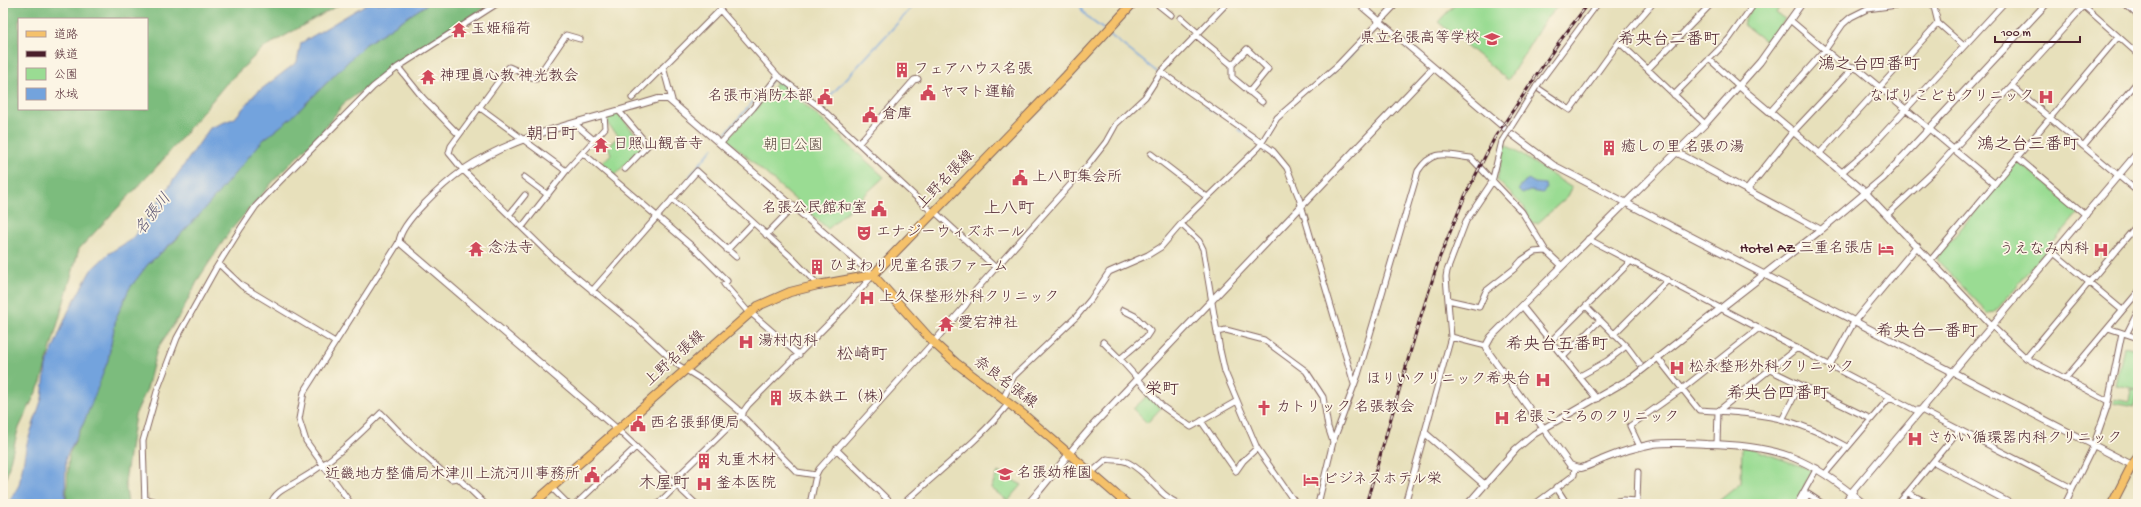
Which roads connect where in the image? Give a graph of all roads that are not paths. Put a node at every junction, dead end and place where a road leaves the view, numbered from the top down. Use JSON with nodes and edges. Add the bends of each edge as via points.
{"nodes":[{"id":1,"x":498,"y":3,"type":"edge"},
{"id":2,"x":1133,"y":3,"type":"edge"},
{"id":3,"x":1156,"y":3,"type":"edge"},
{"id":4,"x":1227,"y":3,"type":"edge"},
{"id":5,"x":1358,"y":3,"type":"edge"},
{"id":6,"x":1397,"y":3,"type":"edge"},
{"id":7,"x":1598,"y":3,"type":"edge"},
{"id":8,"x":1653,"y":3,"type":"edge"},
{"id":9,"x":1712,"y":3,"type":"edge"},
{"id":10,"x":1752,"y":3,"type":"edge"},
{"id":11,"x":1802,"y":3,"type":"edge"},
{"id":12,"x":1912,"y":3,"type":"edge"},
{"id":13,"x":1933,"y":3,"type":"edge"},
{"id":14,"x":2047,"y":3,"type":"edge"},
{"id":15,"x":2126,"y":3,"type":"edge"},
{"id":16,"x":2002,"y":4,"type":"edge"},
{"id":17,"x":722,"y":5,"type":"edge"},
{"id":18,"x":1171,"y":15,"type":"dead end"},
{"id":19,"x":2138,"y":15,"type":"edge"},
{"id":20,"x":1181,"y":18,"type":"dead end"},
{"id":21,"x":1790,"y":20,"type":"junction"},
{"id":22,"x":1380,"y":22,"type":"junction"},
{"id":23,"x":1938,"y":24,"type":"junction"},
{"id":24,"x":1197,"y":34,"type":"junction"},
{"id":25,"x":2118,"y":37,"type":"junction"},
{"id":26,"x":580,"y":40,"type":"dead end"},
{"id":27,"x":1619,"y":42,"type":"junction"},
{"id":28,"x":1964,"y":46,"type":"junction"},
{"id":29,"x":1826,"y":50,"type":"junction"},
{"id":30,"x":2138,"y":54,"type":"edge"},
{"id":31,"x":1709,"y":59,"type":"junction"},
{"id":32,"x":1232,"y":65,"type":"junction"},
{"id":33,"x":398,"y":67,"type":"junction"},
{"id":34,"x":663,"y":67,"type":"junction"},
{"id":35,"x":1434,"y":68,"type":"junction"},
{"id":36,"x":1854,"y":68,"type":"junction"},
{"id":37,"x":1648,"y":69,"type":"junction"},
{"id":38,"x":1160,"y":73,"type":"junction"},
{"id":39,"x":776,"y":78,"type":"junction"},
{"id":40,"x":918,"y":79,"type":"dead end"},
{"id":41,"x":2138,"y":81,"type":"edge"},
{"id":42,"x":1739,"y":86,"type":"junction"},
{"id":43,"x":2012,"y":86,"type":"junction"},
{"id":44,"x":1536,"y":87,"type":"junction"},
{"id":45,"x":1879,"y":87,"type":"junction"},
{"id":46,"x":1249,"y":92,"type":"junction"},
{"id":47,"x":1674,"y":95,"type":"junction"},
{"id":48,"x":632,"y":98,"type":"dead end"},
{"id":49,"x":672,"y":100,"type":"junction"},
{"id":50,"x":1262,"y":102,"type":"dead end"},
{"id":51,"x":479,"y":107,"type":"junction"},
{"id":52,"x":1907,"y":110,"type":"junction"},
{"id":53,"x":619,"y":111,"type":"junction"},
{"id":54,"x":1770,"y":112,"type":"junction"},
{"id":55,"x":604,"y":115,"type":"junction"},
{"id":56,"x":2050,"y":118,"type":"junction"},
{"id":57,"x":575,"y":124,"type":"junction"},
{"id":58,"x":1704,"y":124,"type":"junction"},
{"id":59,"x":1930,"y":130,"type":"junction"},
{"id":60,"x":1793,"y":132,"type":"junction"},
{"id":61,"x":459,"y":135,"type":"junction"},
{"id":62,"x":523,"y":139,"type":"junction"},
{"id":63,"x":595,"y":141,"type":"junction"},
{"id":64,"x":859,"y":143,"type":"junction"},
{"id":65,"x":720,"y":144,"type":"junction"},
{"id":66,"x":1262,"y":145,"type":"junction"},
{"id":67,"x":2083,"y":146,"type":"junction"},
{"id":68,"x":1953,"y":149,"type":"junction"},
{"id":69,"x":1676,"y":152,"type":"junction"},
{"id":70,"x":2138,"y":152,"type":"edge"},
{"id":71,"x":584,"y":154,"type":"junction"},
{"id":72,"x":1151,"y":154,"type":"dead end"},
{"id":73,"x":1819,"y":154,"type":"junction"},
{"id":74,"x":2017,"y":157,"type":"junction"},
{"id":75,"x":625,"y":169,"type":"dead end"},
{"id":76,"x":463,"y":170,"type":"junction"},
{"id":77,"x":566,"y":170,"type":"junction"},
{"id":78,"x":1842,"y":173,"type":"junction"},
{"id":79,"x":2118,"y":175,"type":"junction"},
{"id":80,"x":524,"y":177,"type":"dead end"},
{"id":81,"x":1492,"y":182,"type":"junction"},
{"id":82,"x":1994,"y":184,"type":"junction"},
{"id":83,"x":1747,"y":190,"type":"junction"},
{"id":84,"x":1865,"y":192,"type":"junction"},
{"id":85,"x":2138,"y":192,"type":"edge"},
{"id":86,"x":525,"y":195,"type":"dead end"},
{"id":87,"x":548,"y":195,"type":"junction"},
{"id":88,"x":1207,"y":197,"type":"junction"},
{"id":89,"x":672,"y":199,"type":"junction"},
{"id":90,"x":1625,"y":203,"type":"junction"},
{"id":91,"x":794,"y":206,"type":"junction"},
{"id":92,"x":1302,"y":206,"type":"junction"},
{"id":93,"x":934,"y":212,"type":"junction"},
{"id":94,"x":509,"y":214,"type":"junction"},
{"id":95,"x":1887,"y":215,"type":"junction"},
{"id":96,"x":2086,"y":215,"type":"junction"},
{"id":97,"x":657,"y":216,"type":"junction"},
{"id":98,"x":753,"y":223,"type":"junction"},
{"id":99,"x":1181,"y":224,"type":"junction"},
{"id":100,"x":2138,"y":224,"type":"edge"},
{"id":101,"x":522,"y":227,"type":"junction"},
{"id":102,"x":1822,"y":230,"type":"junction"},
{"id":103,"x":766,"y":235,"type":"junction"},
{"id":104,"x":1588,"y":239,"type":"junction"},
{"id":105,"x":399,"y":242,"type":"junction"},
{"id":106,"x":1917,"y":246,"type":"junction"},
{"id":107,"x":728,"y":250,"type":"junction"},
{"id":108,"x":1546,"y":251,"type":"junction"},
{"id":109,"x":2054,"y":253,"type":"junction"},
{"id":110,"x":736,"y":257,"type":"dead end"},
{"id":111,"x":1631,"y":261,"type":"junction"},
{"id":112,"x":1930,"y":261,"type":"junction"},
{"id":113,"x":218,"y":264,"type":"junction"},
{"id":114,"x":1562,"y":266,"type":"junction"},
{"id":115,"x":996,"y":268,"type":"junction"},
{"id":116,"x":1765,"y":274,"type":"junction"},
{"id":117,"x":873,"y":275,"type":"junction"},
{"id":118,"x":1668,"y":280,"type":"junction"},
{"id":119,"x":2089,"y":282,"type":"junction"},
{"id":120,"x":818,"y":285,"type":"junction"},
{"id":121,"x":592,"y":291,"type":"junction"},
{"id":122,"x":2138,"y":292,"type":"edge"},
{"id":123,"x":1212,"y":300,"type":"junction"},
{"id":124,"x":1448,"y":300,"type":"junction"},
{"id":125,"x":1522,"y":306,"type":"junction"},
{"id":126,"x":1586,"y":306,"type":"junction"},
{"id":127,"x":1720,"y":308,"type":"junction"},
{"id":128,"x":1123,"y":310,"type":"dead end"},
{"id":129,"x":2122,"y":310,"type":"junction"},
{"id":130,"x":2138,"y":311,"type":"edge"},
{"id":131,"x":750,"y":312,"type":"junction"},
{"id":132,"x":2136,"y":317,"type":"edge"},
{"id":133,"x":1599,"y":321,"type":"junction"},
{"id":134,"x":1854,"y":322,"type":"junction"},
{"id":135,"x":1992,"y":326,"type":"junction"},
{"id":136,"x":1760,"y":328,"type":"junction"},
{"id":137,"x":2108,"y":328,"type":"junction"},
{"id":138,"x":1217,"y":332,"type":"junction"},
{"id":139,"x":2124,"y":333,"type":"junction"},
{"id":140,"x":1613,"y":335,"type":"junction"},
{"id":141,"x":1451,"y":337,"type":"junction"},
{"id":142,"x":2138,"y":338,"type":"edge"},
{"id":143,"x":1551,"y":341,"type":"junction"},
{"id":144,"x":335,"y":342,"type":"junction"},
{"id":145,"x":933,"y":342,"type":"junction"},
{"id":146,"x":1103,"y":342,"type":"dead end"},
{"id":147,"x":1486,"y":346,"type":"junction"},
{"id":148,"x":1625,"y":347,"type":"junction"},
{"id":149,"x":1797,"y":348,"type":"junction"},
{"id":150,"x":799,"y":354,"type":"junction"},
{"id":151,"x":1564,"y":356,"type":"junction"},
{"id":152,"x":1657,"y":357,"type":"junction"},
{"id":153,"x":2026,"y":358,"type":"junction"},
{"id":154,"x":1120,"y":359,"type":"junction"},
{"id":155,"x":1640,"y":364,"type":"dead end"},
{"id":156,"x":1830,"y":365,"type":"junction"},
{"id":157,"x":686,"y":369,"type":"junction"},
{"id":158,"x":1770,"y":370,"type":"junction"},
{"id":159,"x":1954,"y":372,"type":"junction"},
{"id":160,"x":1580,"y":376,"type":"junction"},
{"id":161,"x":1137,"y":378,"type":"junction"},
{"id":162,"x":2065,"y":379,"type":"junction"},
{"id":163,"x":1354,"y":384,"type":"junction"},
{"id":164,"x":1800,"y":385,"type":"junction"},
{"id":165,"x":1682,"y":389,"type":"junction"},
{"id":166,"x":1890,"y":397,"type":"junction"},
{"id":167,"x":1597,"y":398,"type":"junction"},
{"id":168,"x":1006,"y":401,"type":"junction"},
{"id":169,"x":1237,"y":401,"type":"junction"},
{"id":170,"x":2108,"y":402,"type":"junction"},
{"id":171,"x":1921,"y":410,"type":"junction"},
{"id":172,"x":1718,"y":411,"type":"junction"},
{"id":173,"x":742,"y":414,"type":"junction"},
{"id":174,"x":1783,"y":418,"type":"junction"},
{"id":175,"x":1871,"y":418,"type":"junction"},
{"id":176,"x":1201,"y":421,"type":"junction"},
{"id":177,"x":1544,"y":428,"type":"junction"},
{"id":178,"x":617,"y":429,"type":"junction"},
{"id":179,"x":1959,"y":430,"type":"junction"},
{"id":180,"x":1425,"y":433,"type":"junction"},
{"id":181,"x":1333,"y":442,"type":"junction"},
{"id":182,"x":1717,"y":444,"type":"junction"},
{"id":183,"x":636,"y":447,"type":"junction"},
{"id":184,"x":1640,"y":447,"type":"junction"},
{"id":185,"x":1847,"y":447,"type":"junction"},
{"id":186,"x":2093,"y":447,"type":"junction"},
{"id":187,"x":1257,"y":448,"type":"junction"},
{"id":188,"x":836,"y":449,"type":"junction"},
{"id":189,"x":1068,"y":453,"type":"junction"},
{"id":190,"x":2138,"y":457,"type":"edge"},
{"id":191,"x":1934,"y":462,"type":"junction"},
{"id":192,"x":2132,"y":465,"type":"junction"},
{"id":193,"x":323,"y":466,"type":"junction"},
{"id":194,"x":1574,"y":468,"type":"junction"},
{"id":195,"x":1817,"y":468,"type":"junction"},
{"id":196,"x":1638,"y":472,"type":"dead end"},
{"id":197,"x":1091,"y":473,"type":"junction"},
{"id":198,"x":1825,"y":474,"type":"junction"},
{"id":199,"x":816,"y":475,"type":"junction"},
{"id":200,"x":674,"y":484,"type":"junction"},
{"id":201,"x":1485,"y":485,"type":"junction"},
{"id":202,"x":552,"y":487,"type":"junction"},
{"id":203,"x":1556,"y":487,"type":"junction"},
{"id":204,"x":2072,"y":488,"type":"junction"},
{"id":205,"x":1851,"y":493,"type":"junction"},
{"id":206,"x":1908,"y":493,"type":"junction"},
{"id":207,"x":145,"y":502,"type":"edge"},
{"id":208,"x":1629,"y":502,"type":"edge"},
{"id":209,"x":165,"y":504,"type":"edge"},
{"id":210,"x":271,"y":504,"type":"edge"},
{"id":211,"x":351,"y":504,"type":"edge"},
{"id":212,"x":485,"y":504,"type":"edge"},
{"id":213,"x":533,"y":504,"type":"edge"},
{"id":214,"x":568,"y":504,"type":"edge"},
{"id":215,"x":576,"y":504,"type":"edge"},
{"id":216,"x":658,"y":504,"type":"edge"},
{"id":217,"x":696,"y":504,"type":"edge"},
{"id":218,"x":810,"y":504,"type":"edge"},
{"id":219,"x":892,"y":504,"type":"edge"},
{"id":220,"x":903,"y":504,"type":"edge"},
{"id":221,"x":1028,"y":504,"type":"edge"},
{"id":222,"x":1128,"y":504,"type":"edge"},
{"id":223,"x":1179,"y":504,"type":"edge"},
{"id":224,"x":1296,"y":504,"type":"edge"},
{"id":225,"x":1318,"y":504,"type":"edge"},
{"id":226,"x":1405,"y":504,"type":"edge"},
{"id":227,"x":1468,"y":504,"type":"edge"},
{"id":228,"x":1535,"y":504,"type":"edge"},
{"id":229,"x":1568,"y":504,"type":"edge"},
{"id":230,"x":1599,"y":504,"type":"edge"},
{"id":231,"x":1797,"y":504,"type":"edge"},
{"id":232,"x":1802,"y":504,"type":"edge"},
{"id":233,"x":1823,"y":504,"type":"edge"},
{"id":234,"x":1843,"y":504,"type":"edge"},
{"id":235,"x":1864,"y":504,"type":"edge"},
{"id":236,"x":1898,"y":504,"type":"edge"},
{"id":237,"x":1930,"y":504,"type":"edge"},
{"id":238,"x":2012,"y":504,"type":"edge"},
{"id":239,"x":2065,"y":504,"type":"edge"},
{"id":240,"x":2112,"y":504,"type":"edge"}],
"edges":[{"from":1,"to":33,"type":"street"},
{"from":2,"to":93,"type":"main road","name":"上野名張線"},
{"from":3,"to":18,"type":"street"},
{"from":4,"to":24,"type":"street"},
{"from":5,"to":22,"type":"street"},
{"from":6,"to":22,"type":"street"},
{"from":7,"to":44,"type":"street"},
{"from":8,"to":27,"type":"street"},
{"from":9,"to":37,"type":"street"},
{"from":10,"to":31,"type":"street","via":[[1754,4],[1729,39]]},
{"from":11,"to":21,"type":"street"},
{"from":12,"to":29,"type":"street","via":[[1867,9],[1855,14],[1843,24]]},
{"from":13,"to":23,"type":"street"},
{"from":14,"to":59,"type":"street"},
{"from":15,"to":19,"type":"street"},
{"from":16,"to":28,"type":"street"},
{"from":17,"to":34,"type":"street"},
{"from":17,"to":39,"type":"street"},
{"from":20,"to":24,"type":"street"},
{"from":21,"to":29,"type":"street"},
{"from":21,"to":42,"type":"street"},
{"from":22,"to":35,"type":"street"},
{"from":22,"to":66,"type":"street","via":[[1338,65],[1277,118]]},
{"from":23,"to":28,"type":"street"},
{"from":23,"to":45,"type":"street"},
{"from":24,"to":32,"type":"street"},
{"from":24,"to":38,"type":"street"},
{"from":25,"to":30,"type":"street"},
{"from":25,"to":43,"type":"street","via":[[2084,6]]},
{"from":25,"to":56,"type":"street"},
{"from":26,"to":51,"type":"street","via":[[566,35],[536,79],[509,67]]},
{"from":27,"to":37,"type":"street"},
{"from":27,"to":44,"type":"street","via":[[1570,110]]},
{"from":28,"to":52,"type":"street"},
{"from":29,"to":36,"type":"street","via":[[1837,60]]},
{"from":29,"to":54,"type":"street"},
{"from":31,"to":42,"type":"street"},
{"from":31,"to":47,"type":"street"},
{"from":32,"to":46,"type":"street","via":[[1232,77]]},
{"from":32,"to":46,"type":"street","via":[[1247,49],[1268,69]]},
{"from":33,"to":61,"type":"street","via":[[423,98]]},
{"from":33,"to":113,"type":"street","via":[[373,87],[256,206]]},
{"from":34,"to":48,"type":"street"},
{"from":34,"to":49,"type":"street"},
{"from":35,"to":90,"type":"street","via":[[1513,135],[1553,165]]},
{"from":35,"to":92,"type":"street"},
{"from":36,"to":45,"type":"street"},
{"from":36,"to":60,"type":"street"},
{"from":37,"to":47,"type":"street"},
{"from":38,"to":66,"type":"street"},
{"from":38,"to":115,"type":"street","via":[[1145,97],[1116,124],[1088,165]]},
{"from":39,"to":64,"type":"street","via":[[819,107]]},
{"from":39,"to":65,"type":"street"},
{"from":40,"to":64,"type":"street","via":[[914,80]]},
{"from":41,"to":67,"type":"street"},
{"from":42,"to":54,"type":"street"},
{"from":42,"to":58,"type":"street"},
{"from":43,"to":56,"type":"street"},
{"from":43,"to":68,"type":"street"},
{"from":44,"to":81,"type":"street","bridge":true,"via":[[1502,141]]},
{"from":45,"to":52,"type":"street"},
{"from":45,"to":73,"type":"street"},
{"from":46,"to":50,"type":"street"},
{"from":47,"to":58,"type":"street"},
{"from":49,"to":53,"type":"street","via":[[658,99]]},
{"from":49,"to":65,"type":"street"},
{"from":51,"to":61,"type":"street"},
{"from":51,"to":62,"type":"street"},
{"from":52,"to":59,"type":"street"},
{"from":52,"to":78,"type":"street"},
{"from":53,"to":55,"type":"street"},
{"from":53,"to":75,"type":"street","via":[[648,145]]},
{"from":54,"to":60,"type":"street"},
{"from":55,"to":57,"type":"street"},
{"from":55,"to":63,"type":"street","via":[[606,128]]},
{"from":56,"to":67,"type":"street"},
{"from":56,"to":74,"type":"street"},
{"from":57,"to":62,"type":"street"},
{"from":57,"to":63,"type":"street"},
{"from":58,"to":69,"type":"street"},
{"from":59,"to":68,"type":"street"},
{"from":59,"to":84,"type":"street","via":[[1883,178]]},
{"from":60,"to":73,"type":"street"},
{"from":60,"to":83,"type":"street"},
{"from":61,"to":76,"type":"street","via":[[449,153]]},
{"from":62,"to":76,"type":"street","via":[[491,153]]},
{"from":62,"to":77,"type":"street"},
{"from":63,"to":71,"type":"street"},
{"from":64,"to":93,"type":"street"},
{"from":65,"to":91,"type":"street"},
{"from":66,"to":88,"type":"street"},
{"from":66,"to":92,"type":"street","via":[[1277,155],[1287,168]]},
{"from":67,"to":79,"type":"street"},
{"from":68,"to":82,"type":"street"},
{"from":68,"to":95,"type":"street","via":[[1928,178]]},
{"from":69,"to":83,"type":"street"},
{"from":69,"to":90,"type":"street"},
{"from":70,"to":79,"type":"street"},
{"from":71,"to":77,"type":"street"},
{"from":71,"to":97,"type":"street"},
{"from":72,"to":88,"type":"street"},
{"from":73,"to":78,"type":"street"},
{"from":74,"to":82,"type":"street"},
{"from":74,"to":96,"type":"street"},
{"from":76,"to":94,"type":"street"},
{"from":76,"to":105,"type":"street","via":[[415,214],[399,236]]},
{"from":77,"to":87,"type":"street"},
{"from":78,"to":84,"type":"street"},
{"from":79,"to":85,"type":"street"},
{"from":79,"to":96,"type":"street"},
{"from":80,"to":87,"type":"street"},
{"from":81,"to":108,"type":"street","via":[[1522,212]]},
{"from":81,"to":124,"type":"street","via":[[1466,221],[1447,271]]},
{"from":81,"to":163,"type":"street","via":[[1470,158],[1432,156],[1418,171]]},
{"from":82,"to":112,"type":"street"},
{"from":83,"to":102,"type":"street"},
{"from":84,"to":95,"type":"street"},
{"from":84,"to":102,"type":"street"},
{"from":86,"to":94,"type":"street"},
{"from":87,"to":101,"type":"street"},
{"from":88,"to":99,"type":"street"},
{"from":89,"to":97,"type":"street"},
{"from":89,"to":98,"type":"street","via":[[697,171]]},
{"from":89,"to":107,"type":"street"},
{"from":90,"to":104,"type":"street"},
{"from":90,"to":116,"type":"street"},
{"from":91,"to":103,"type":"street"},
{"from":91,"to":117,"type":"street"},
{"from":92,"to":123,"type":"street"},
{"from":92,"to":163,"type":"street"},
{"from":93,"to":115,"type":"street"},
{"from":93,"to":117,"type":"main road","name":"上野名張線"},
{"from":94,"to":101,"type":"street"},
{"from":95,"to":106,"type":"street"},
{"from":96,"to":109,"type":"street"},
{"from":97,"to":121,"type":"street"},
{"from":97,"to":131,"type":"street","via":[[720,273],[726,281],[724,284]]},
{"from":98,"to":103,"type":"street"},
{"from":98,"to":107,"type":"street"},
{"from":99,"to":123,"type":"street","via":[[1201,244]]},
{"from":99,"to":168,"type":"street","via":[[1154,252],[1109,272],[1076,316],[1014,376]]},
{"from":100,"to":119,"type":"street"},
{"from":101,"to":121,"type":"street","via":[[554,259]]},
{"from":102,"to":116,"type":"street"},
{"from":103,"to":120,"type":"street"},
{"from":104,"to":111,"type":"street"},
{"from":104,"to":114,"type":"street"},
{"from":105,"to":144,"type":"street"},
{"from":105,"to":178,"type":"street"},
{"from":106,"to":112,"type":"street"},
{"from":106,"to":134,"type":"street"},
{"from":107,"to":110,"type":"street"},
{"from":108,"to":114,"type":"street"},
{"from":108,"to":124,"type":"street","via":[[1534,252],[1522,260],[1486,291],[1479,307]]},
{"from":109,"to":119,"type":"street"},
{"from":109,"to":135,"type":"street"},
{"from":111,"to":118,"type":"street"},
{"from":111,"to":126,"type":"street"},
{"from":112,"to":135,"type":"street"},
{"from":113,"to":144,"type":"street","via":[[242,286]]},
{"from":113,"to":207,"type":"street","via":[[177,338],[150,413],[142,441]]},
{"from":114,"to":125,"type":"street"},
{"from":115,"to":145,"type":"street"},
{"from":116,"to":127,"type":"street"},
{"from":116,"to":134,"type":"street"},
{"from":117,"to":120,"type":"main road","name":"上野名張線"},
{"from":117,"to":145,"type":"main road","name":"奈良名張線"},
{"from":117,"to":150,"type":"street"},
{"from":118,"to":127,"type":"street"},
{"from":118,"to":140,"type":"street"},
{"from":119,"to":129,"type":"street"},
{"from":119,"to":153,"type":"street"},
{"from":120,"to":131,"type":"main road","name":"上野名張線","via":[[775,298]]},
{"from":121,"to":157,"type":"street"},
{"from":122,"to":129,"type":"street"},
{"from":123,"to":138,"type":"street"},
{"from":123,"to":161,"type":"street"},
{"from":124,"to":141,"type":"street"},
{"from":125,"to":143,"type":"street"},
{"from":125,"to":147,"type":"street","via":[[1490,337]]},
{"from":126,"to":133,"type":"street"},
{"from":126,"to":143,"type":"street"},
{"from":127,"to":136,"type":"street"},
{"from":127,"to":152,"type":"street"},
{"from":128,"to":154,"type":"street","via":[[1152,329]]},
{"from":129,"to":137,"type":"street"},
{"from":130,"to":132,"type":"street"},
{"from":131,"to":150,"type":"street"},
{"from":131,"to":157,"type":"main road","name":"上野名張線"},
{"from":132,"to":139,"type":"street"},
{"from":133,"to":140,"type":"street"},
{"from":133,"to":151,"type":"street"},
{"from":134,"to":156,"type":"street"},
{"from":134,"to":159,"type":"street"},
{"from":135,"to":153,"type":"street"},
{"from":135,"to":159,"type":"street"},
{"from":136,"to":149,"type":"street"},
{"from":136,"to":165,"type":"street"},
{"from":137,"to":139,"type":"street"},
{"from":137,"to":162,"type":"street"},
{"from":138,"to":169,"type":"street","via":[[1222,361]]},
{"from":138,"to":181,"type":"street","via":[[1226,330],[1264,340],[1306,371],[1323,397]]},
{"from":139,"to":142,"type":"street"},
{"from":139,"to":170,"type":"street"},
{"from":140,"to":148,"type":"street"},
{"from":141,"to":147,"type":"street"},
{"from":141,"to":180,"type":"street"},
{"from":143,"to":151,"type":"street"},
{"from":144,"to":193,"type":"street","via":[[304,392],[299,420],[306,441]]},
{"from":145,"to":168,"type":"main road","name":"奈良名張線"},
{"from":145,"to":188,"type":"street"},
{"from":146,"to":154,"type":"street"},
{"from":147,"to":177,"type":"street"},
{"from":148,"to":155,"type":"street"},
{"from":148,"to":160,"type":"street","via":[[1607,361]]},
{"from":149,"to":156,"type":"street"},
{"from":149,"to":158,"type":"street"},
{"from":150,"to":173,"type":"street"},
{"from":151,"to":160,"type":"street"},
{"from":152,"to":165,"type":"street"},
{"from":152,"to":167,"type":"street","via":[[1633,377]]},
{"from":153,"to":162,"type":"street"},
{"from":154,"to":161,"type":"street"},
{"from":156,"to":166,"type":"street"},
{"from":157,"to":173,"type":"street","via":[[713,387]]},
{"from":157,"to":178,"type":"main road","name":"上野名張線"},
{"from":158,"to":164,"type":"street"},
{"from":158,"to":172,"type":"street"},
{"from":159,"to":171,"type":"street"},
{"from":159,"to":186,"type":"street"},
{"from":160,"to":167,"type":"street"},
{"from":161,"to":176,"type":"street","via":[[1162,407],[1180,420],[1191,427]]},
{"from":161,"to":189,"type":"street"},
{"from":162,"to":170,"type":"street"},
{"from":163,"to":181,"type":"street"},
{"from":164,"to":174,"type":"street"},
{"from":164,"to":175,"type":"street"},
{"from":165,"to":172,"type":"street","via":[[1699,410]]},
{"from":165,"to":184,"type":"street","via":[[1630,426]]},
{"from":166,"to":171,"type":"street","via":[[1915,410]]},
{"from":166,"to":175,"type":"street"},
{"from":167,"to":177,"type":"street"},
{"from":168,"to":189,"type":"main road","name":"奈良名張線"},
{"from":168,"to":220,"type":"street","via":[[998,417]]},
{"from":169,"to":176,"type":"street"},
{"from":169,"to":187,"type":"street"},
{"from":170,"to":186,"type":"street"},
{"from":171,"to":179,"type":"street"},
{"from":171,"to":205,"type":"street"},
{"from":172,"to":174,"type":"street"},
{"from":172,"to":182,"type":"street"},
{"from":173,"to":199,"type":"street","via":[[797,472]]},
{"from":173,"to":200,"type":"street"},
{"from":174,"to":185,"type":"street","via":[[1809,427]]},
{"from":175,"to":185,"type":"street"},
{"from":176,"to":187,"type":"street","via":[[1236,471]]},
{"from":177,"to":194,"type":"street"},
{"from":177,"to":201,"type":"street","via":[[1516,449]]},
{"from":178,"to":183,"type":"street"},
{"from":178,"to":202,"type":"main road","name":"上野名張線"},
{"from":179,"to":191,"type":"street"},
{"from":179,"to":204,"type":"street"},
{"from":180,"to":201,"type":"street"},
{"from":180,"to":226,"type":"street"},
{"from":181,"to":225,"type":"street"},
{"from":182,"to":184,"type":"street","via":[[1671,443]]},
{"from":182,"to":195,"type":"street","via":[[1777,451]]},
{"from":183,"to":200,"type":"street"},
{"from":183,"to":215,"type":"street"},
{"from":184,"to":194,"type":"street","via":[[1585,467]]},
{"from":185,"to":198,"type":"street"},
{"from":186,"to":192,"type":"street"},
{"from":186,"to":204,"type":"street"},
{"from":187,"to":224,"type":"street"},
{"from":188,"to":199,"type":"street"},
{"from":188,"to":219,"type":"street"},
{"from":189,"to":197,"type":"main road","name":"奈良名張線"},
{"from":189,"to":221,"type":"street"},
{"from":190,"to":192,"type":"main road"},
{"from":191,"to":206,"type":"street"},
{"from":191,"to":238,"type":"street"},
{"from":192,"to":240,"type":"main road"},
{"from":193,"to":210,"type":"street","via":[[281,491]]},
{"from":193,"to":211,"type":"street"},
{"from":193,"to":212,"type":"street","via":[[351,444],[381,413],[416,448],[451,478],[458,478]]},
{"from":194,"to":203,"type":"street","via":[[1574,475]]},
{"from":195,"to":198,"type":"street"},
{"from":195,"to":231,"type":"street"},
{"from":196,"to":208,"type":"street","via":[[1636,501]]},
{"from":197,"to":222,"type":"main road","name":"奈良名張線"},
{"from":197,"to":223,"type":"street","via":[[1107,459],[1127,462],[1142,472],[1165,496]]},
{"from":198,"to":205,"type":"street"},
{"from":199,"to":218,"type":"street"},
{"from":200,"to":216,"type":"street"},
{"from":200,"to":217,"type":"street"},
{"from":201,"to":227,"type":"street"},
{"from":202,"to":213,"type":"main road","name":"上野名張線"},
{"from":202,"to":214,"type":"street"},
{"from":203,"to":228,"type":"street"},
{"from":203,"to":229,"type":"street"},
{"from":204,"to":239,"type":"street"},
{"from":205,"to":234,"type":"street"},
{"from":205,"to":235,"type":"street"},
{"from":206,"to":236,"type":"street"},
{"from":206,"to":237,"type":"street"},
{"from":207,"to":209,"type":"street"},
{"from":208,"to":230,"type":"street"},
{"from":232,"to":233,"type":"street","via":[[1808,494]]}]}
